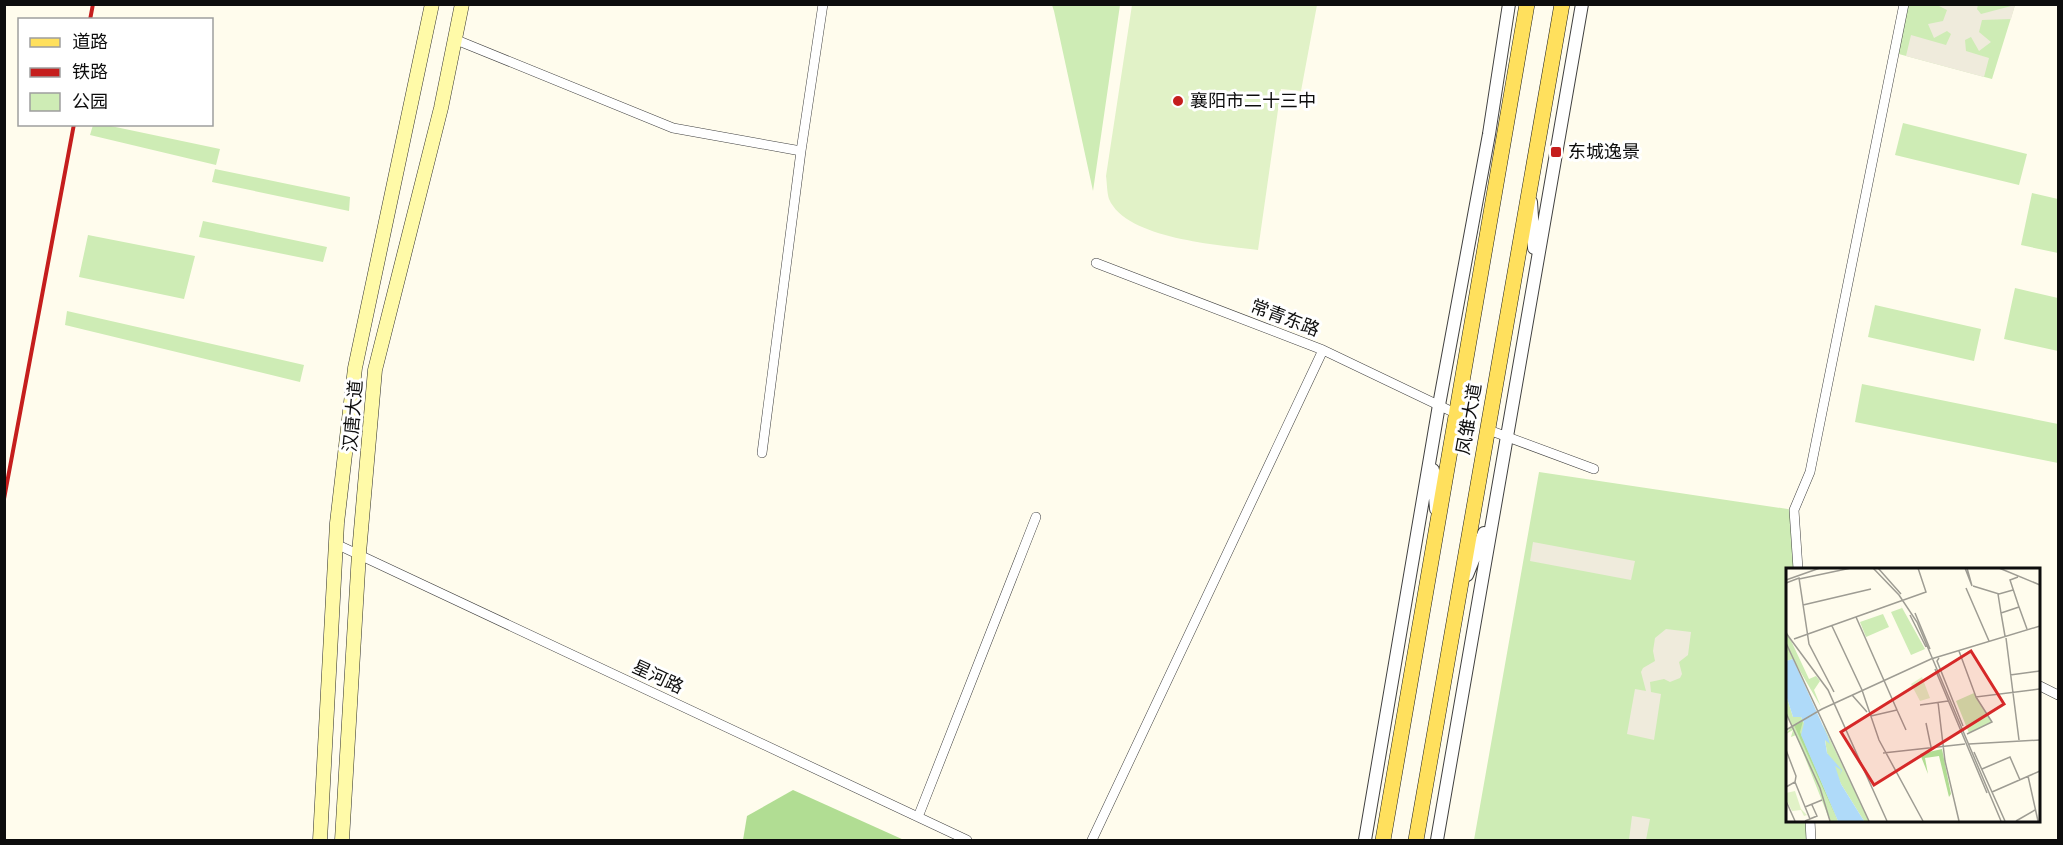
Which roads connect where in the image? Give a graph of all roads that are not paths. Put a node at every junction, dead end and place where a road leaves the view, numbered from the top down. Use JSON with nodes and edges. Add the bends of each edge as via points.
{"nodes":[{"id":1,"x":432,"y":4,"type":"edge"},
{"id":2,"x":462,"y":4,"type":"edge"},
{"id":3,"x":823,"y":4,"type":"edge"},
{"id":4,"x":1509,"y":4,"type":"edge"},
{"id":5,"x":1527,"y":4,"type":"edge"},
{"id":6,"x":1562,"y":4,"type":"edge"},
{"id":7,"x":1582,"y":4,"type":"edge"},
{"id":8,"x":1905,"y":4,"type":"edge"},
{"id":9,"x":454,"y":39,"type":"junction"},
{"id":10,"x":801,"y":151,"type":"junction"},
{"id":11,"x":1482,"y":163,"type":"junction"},
{"id":12,"x":1530,"y":188,"type":"junction"},
{"id":13,"x":1486,"y":242,"type":"junction"},
{"id":14,"x":1096,"y":263,"type":"dead end"},
{"id":15,"x":1536,"y":264,"type":"junction"},
{"id":16,"x":1323,"y":350,"type":"junction"},
{"id":17,"x":1439,"y":405,"type":"junction"},
{"id":18,"x":1457,"y":414,"type":"junction"},
{"id":19,"x":1486,"y":429,"type":"junction"},
{"id":20,"x":1505,"y":437,"type":"junction"},
{"id":21,"x":1431,"y":451,"type":"junction"},
{"id":22,"x":762,"y":453,"type":"dead end"},
{"id":23,"x":1594,"y":469,"type":"dead end"},
{"id":24,"x":1493,"y":513,"type":"junction"},
{"id":25,"x":1036,"y":516,"type":"dead end"},
{"id":26,"x":1438,"y":525,"type":"junction"},
{"id":27,"x":336,"y":544,"type":"junction"},
{"id":28,"x":359,"y":553,"type":"junction"},
{"id":29,"x":1798,"y":568,"type":"edge"},
{"id":30,"x":1458,"y":595,"type":"junction"},
{"id":31,"x":2039,"y":686,"type":"edge"},
{"id":32,"x":2058,"y":695,"type":"edge"},
{"id":33,"x":918,"y":817,"type":"junction"},
{"id":34,"x":1810,"y":821,"type":"edge"},
{"id":35,"x":320,"y":840,"type":"edge"},
{"id":36,"x":342,"y":840,"type":"edge"},
{"id":37,"x":967,"y":840,"type":"edge"},
{"id":38,"x":1092,"y":840,"type":"edge"},
{"id":39,"x":1365,"y":840,"type":"edge"},
{"id":40,"x":1383,"y":840,"type":"edge"},
{"id":41,"x":1416,"y":840,"type":"edge"},
{"id":42,"x":1437,"y":840,"type":"edge"},
{"id":43,"x":1811,"y":840,"type":"edge"}],
"edges":[{"from":1,"to":27,"type":"main road","name":"汉唐大道","via":[[355,368]]},
{"from":2,"to":9,"type":"main road","name":"汉唐大道"},
{"from":3,"to":10,"type":"street"},
{"from":4,"to":11,"type":"street","via":[[1490,134]]},
{"from":5,"to":13,"type":"main road","name":"凤雏大道"},
{"from":6,"to":12,"type":"main road","name":"凤雏大道"},
{"from":7,"to":15,"type":"street"},
{"from":8,"to":29,"type":"street","via":[[1810,472],[1794,510]]},
{"from":9,"to":10,"type":"street","via":[[673,128]]},
{"from":9,"to":28,"type":"main road","name":"汉唐大道","via":[[441,108],[375,370]]},
{"from":10,"to":22,"type":"street"},
{"from":11,"to":13,"type":"street"},
{"from":11,"to":17,"type":"street"},
{"from":12,"to":15,"type":"street"},
{"from":12,"to":19,"type":"main road","name":"凤雏大道"},
{"from":13,"to":18,"type":"main road","name":"凤雏大道"},
{"from":14,"to":16,"type":"street","name":"常青东路"},
{"from":15,"to":20,"type":"street"},
{"from":16,"to":17,"type":"street","name":"常青东路"},
{"from":16,"to":38,"type":"street"},
{"from":17,"to":18,"type":"street","name":"常青东路"},
{"from":17,"to":21,"type":"street"},
{"from":18,"to":26,"type":"main road","name":"凤雏大道"},
{"from":19,"to":20,"type":"street"},
{"from":19,"to":30,"type":"main road","name":"凤雏大道"},
{"from":20,"to":23,"type":"street"},
{"from":20,"to":24,"type":"street"},
{"from":21,"to":26,"type":"street"},
{"from":21,"to":39,"type":"street"},
{"from":24,"to":30,"type":"street"},
{"from":24,"to":42,"type":"street"},
{"from":25,"to":33,"type":"street"},
{"from":26,"to":40,"type":"main road","name":"凤雏大道"},
{"from":27,"to":28,"type":"street","name":"星河路"},
{"from":27,"to":35,"type":"main road","name":"汉唐大道"},
{"from":28,"to":33,"type":"street","name":"星河路"},
{"from":28,"to":36,"type":"main road","name":"汉唐大道"},
{"from":30,"to":41,"type":"main road","name":"凤雏大道"},
{"from":31,"to":32,"type":"street"},
{"from":33,"to":37,"type":"street","name":"星河路"},
{"from":34,"to":43,"type":"street"}]}
